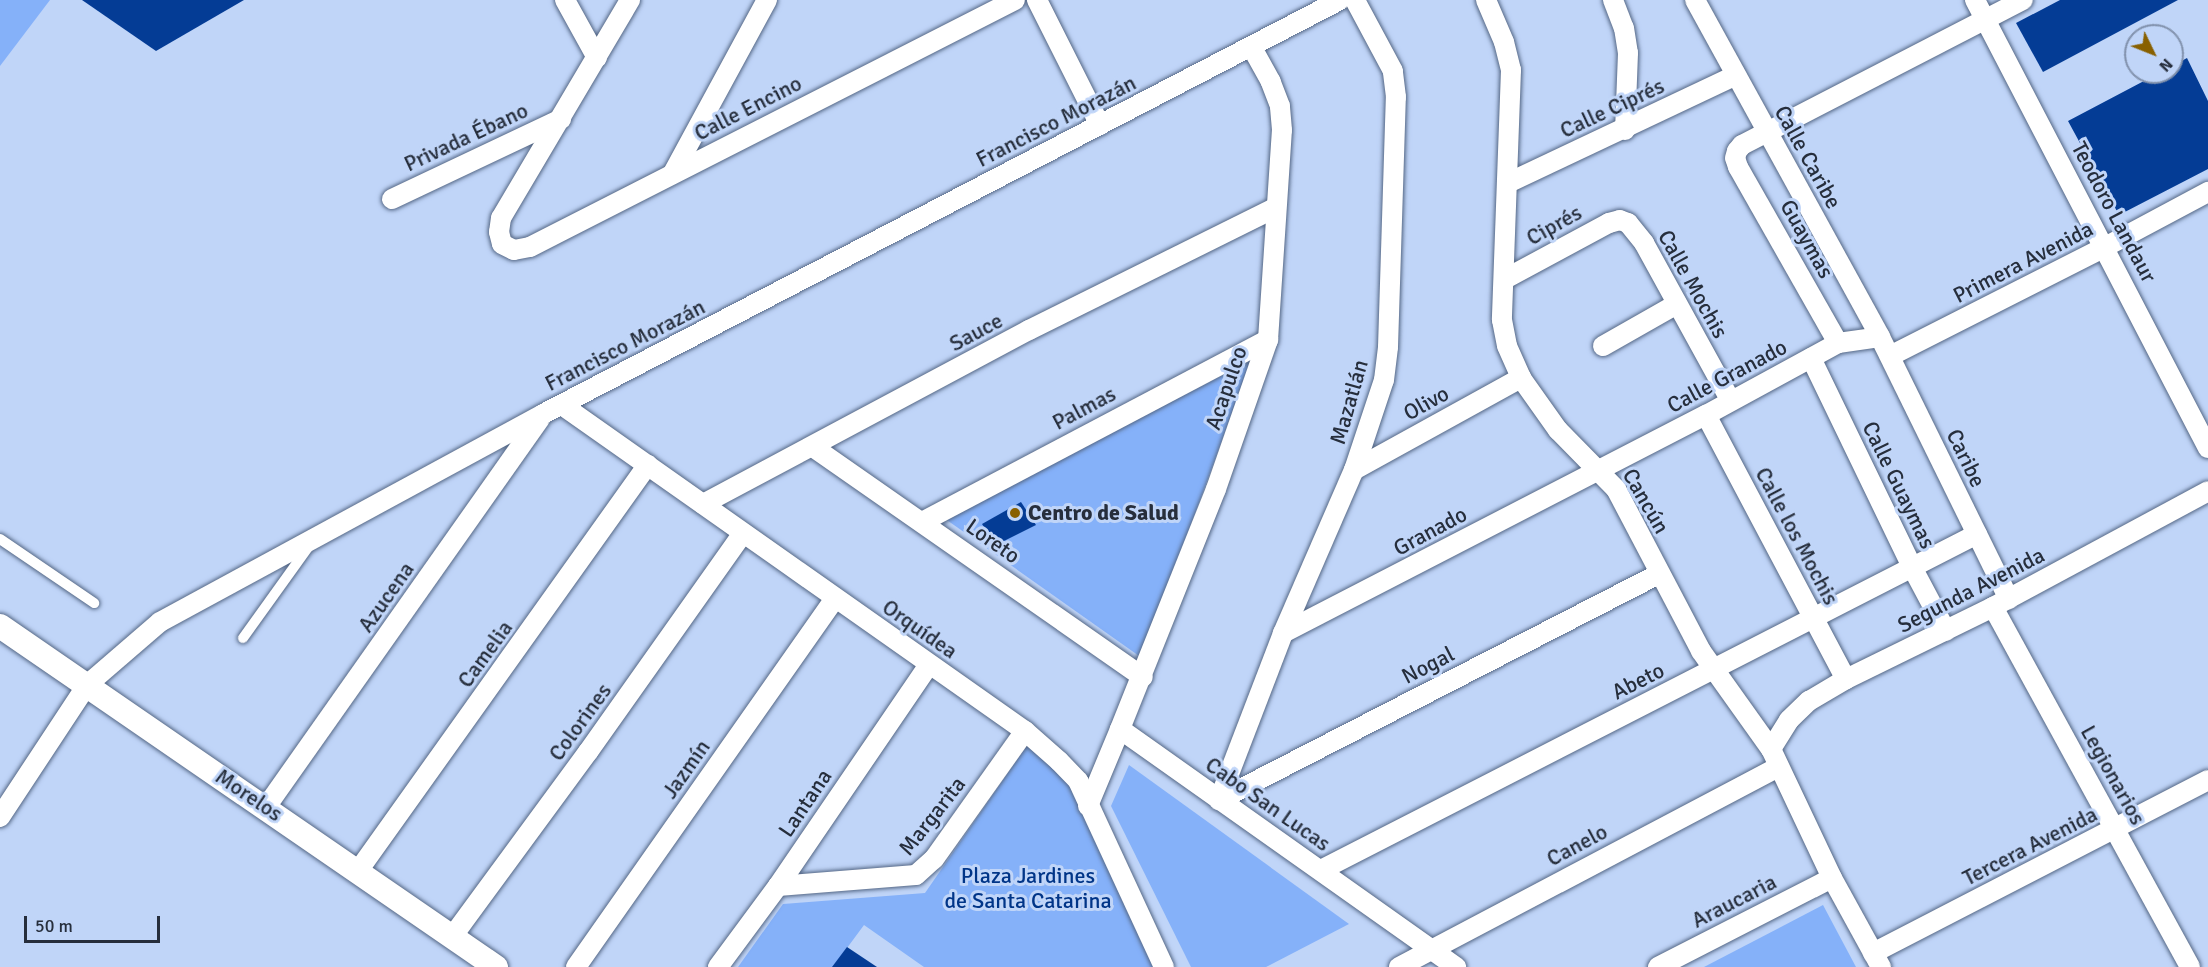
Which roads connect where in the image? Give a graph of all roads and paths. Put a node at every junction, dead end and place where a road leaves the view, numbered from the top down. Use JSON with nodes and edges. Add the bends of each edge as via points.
{"nodes":[{"id":1,"x":566,"y":0,"type":"edge"},
{"id":2,"x":630,"y":0,"type":"edge"},
{"id":3,"x":767,"y":0,"type":"edge"},
{"id":4,"x":1015,"y":0,"type":"edge"},
{"id":5,"x":1037,"y":0,"type":"edge"},
{"id":6,"x":1340,"y":0,"type":"edge"},
{"id":7,"x":1354,"y":0,"type":"edge"},
{"id":8,"x":1486,"y":0,"type":"edge"},
{"id":9,"x":1612,"y":0,"type":"edge"},
{"id":10,"x":1695,"y":0,"type":"edge"},
{"id":11,"x":1976,"y":0,"type":"edge"},
{"id":12,"x":2023,"y":0,"type":"edge"},
{"id":13,"x":1986,"y":20,"type":"junction"},
{"id":14,"x":1252,"y":48,"type":"junction"},
{"id":15,"x":597,"y":58,"type":"junction"},
{"id":16,"x":1736,"y":75,"type":"junction"},
{"id":17,"x":561,"y":119,"type":"junction"},
{"id":18,"x":1100,"y":125,"type":"junction"},
{"id":19,"x":1625,"y":130,"type":"junction"},
{"id":20,"x":1767,"y":132,"type":"junction"},
{"id":21,"x":673,"y":173,"type":"junction"},
{"id":22,"x":1508,"y":183,"type":"junction"},
{"id":23,"x":2208,"y":192,"type":"edge"},
{"id":24,"x":392,"y":199,"type":"dead end"},
{"id":25,"x":1275,"y":208,"type":"junction"},
{"id":26,"x":1628,"y":223,"type":"joint"},
{"id":27,"x":2105,"y":247,"type":"junction"},
{"id":28,"x":1505,"y":279,"type":"junction"},
{"id":29,"x":1677,"y":304,"type":"junction"},
{"id":30,"x":1880,"y":337,"type":"junction"},
{"id":31,"x":1268,"y":340,"type":"junction"},
{"id":32,"x":1838,"y":343,"type":"junction"},
{"id":33,"x":1603,"y":346,"type":"dead end"},
{"id":34,"x":1890,"y":356,"type":"junction"},
{"id":35,"x":1811,"y":358,"type":"junction"},
{"id":36,"x":1521,"y":378,"type":"junction"},
{"id":37,"x":1731,"y":401,"type":"junction"},
{"id":38,"x":562,"y":405,"type":"junction"},
{"id":39,"x":543,"y":414,"type":"junction"},
{"id":40,"x":1706,"y":415,"type":"junction"},
{"id":41,"x":813,"y":447,"type":"junction"},
{"id":42,"x":2208,"y":448,"type":"edge"},
{"id":43,"x":648,"y":465,"type":"junction"},
{"id":44,"x":1599,"y":469,"type":"junction"},
{"id":45,"x":1354,"y":470,"type":"junction"},
{"id":46,"x":2208,"y":491,"type":"edge"},
{"id":47,"x":703,"y":504,"type":"junction"},
{"id":48,"x":924,"y":521,"type":"junction"},
{"id":49,"x":743,"y":533,"type":"junction"},
{"id":50,"x":1977,"y":534,"type":"junction"},
{"id":51,"x":0,"y":539,"type":"edge"},
{"id":52,"x":314,"y":539,"type":"junction"},
{"id":53,"x":1913,"y":569,"type":"junction"},
{"id":54,"x":1659,"y":574,"type":"junction"},
{"id":55,"x":835,"y":599,"type":"junction"},
{"id":56,"x":94,"y":603,"type":"dead end"},
{"id":57,"x":2001,"y":603,"type":"junction"},
{"id":58,"x":1813,"y":619,"type":"junction"},
{"id":59,"x":0,"y":626,"type":"edge"},
{"id":60,"x":1946,"y":631,"type":"junction"},
{"id":61,"x":1283,"y":633,"type":"junction"},
{"id":62,"x":243,"y":638,"type":"dead end"},
{"id":63,"x":929,"y":664,"type":"junction"},
{"id":64,"x":1716,"y":668,"type":"junction"},
{"id":65,"x":1143,"y":677,"type":"junction"},
{"id":66,"x":1846,"y":679,"type":"junction"},
{"id":67,"x":87,"y":685,"type":"junction"},
{"id":68,"x":1120,"y":729,"type":"junction"},
{"id":69,"x":1025,"y":731,"type":"junction"},
{"id":70,"x":1771,"y":749,"type":"junction"},
{"id":71,"x":1779,"y":767,"type":"junction"},
{"id":72,"x":2208,"y":780,"type":"edge"},
{"id":73,"x":1219,"y":800,"type":"junction"},
{"id":74,"x":1088,"y":806,"type":"junction"},
{"id":75,"x":266,"y":807,"type":"junction"},
{"id":76,"x":0,"y":816,"type":"edge"},
{"id":77,"x":2116,"y":829,"type":"junction"},
{"id":78,"x":1321,"y":870,"type":"junction"},
{"id":79,"x":358,"y":871,"type":"junction"},
{"id":80,"x":1833,"y":878,"type":"junction"},
{"id":81,"x":778,"y":886,"type":"junction"},
{"id":82,"x":452,"y":937,"type":"junction"},
{"id":83,"x":1432,"y":950,"type":"junction"},
{"id":84,"x":1877,"y":960,"type":"edge"},
{"id":85,"x":484,"y":964,"type":"edge"},
{"id":86,"x":576,"y":967,"type":"edge"},
{"id":87,"x":718,"y":967,"type":"edge"},
{"id":88,"x":1164,"y":967,"type":"edge"},
{"id":89,"x":1399,"y":967,"type":"edge"},
{"id":90,"x":1456,"y":967,"type":"edge"},
{"id":91,"x":1658,"y":967,"type":"edge"},
{"id":92,"x":2190,"y":967,"type":"edge"}],
"edges":[{"from":1,"to":15,"type":"street"},
{"from":2,"to":15,"type":"street"},
{"from":3,"to":21,"type":"street"},
{"from":4,"to":21,"type":"street","name":"Calle Encino"},
{"from":5,"to":18,"type":"street"},
{"from":6,"to":14,"type":"street","name":"Francisco Morazán"},
{"from":7,"to":45,"type":"street","name":"Mazatlán","via":[[1393,71],[1396,97],[1388,348],[1384,380]]},
{"from":8,"to":22,"type":"street","name":"Cancún","via":[[1511,70]]},
{"from":9,"to":19,"type":"street","via":[[1624,28],[1628,53]]},
{"from":10,"to":16,"type":"street","name":"Calle Caribe"},
{"from":11,"to":13,"type":"street","name":"Teodoro Landaur"},
{"from":12,"to":13,"type":"street"},
{"from":13,"to":20,"type":"street"},
{"from":13,"to":27,"type":"street","name":"Teodoro Landaur"},
{"from":14,"to":18,"type":"street","name":"Francisco Morazán"},
{"from":14,"to":25,"type":"street","name":"Acapulco","via":[[1280,106],[1282,130]]},
{"from":15,"to":17,"type":"street"},
{"from":16,"to":19,"type":"street","name":"Calle Ciprés"},
{"from":16,"to":20,"type":"street","name":"Calle Caribe"},
{"from":17,"to":21,"type":"street","name":"Calle Encino","via":[[501,218],[502,244],[514,250],[530,247]]},
{"from":17,"to":24,"type":"street","name":"Privada Ébano"},
{"from":18,"to":38,"type":"street","name":"Francisco Morazán"},
{"from":19,"to":22,"type":"street","name":"Calle Ciprés"},
{"from":20,"to":30,"type":"street","name":"Calle Caribe"},
{"from":20,"to":32,"type":"street","name":"Guaymas","via":[[1742,145],[1735,158]]},
{"from":22,"to":28,"type":"street","name":"Cancún"},
{"from":23,"to":27,"type":"street","name":"Primera Avenida"},
{"from":25,"to":31,"type":"street","name":"Acapulco"},
{"from":25,"to":41,"type":"street","name":"Sauce","via":[[1029,330]]},
{"from":26,"to":28,"type":"street","name":"Ciprés","via":[[1609,223]]},
{"from":26,"to":29,"type":"street","name":"Calle Mochis","via":[[1644,243]]},
{"from":27,"to":34,"type":"street","name":"Primera Avenida"},
{"from":27,"to":42,"type":"street","name":"Teodoro Landaur"},
{"from":28,"to":36,"type":"street","name":"Cancún","via":[[1502,320],[1507,346]]},
{"from":29,"to":33,"type":"street"},
{"from":29,"to":37,"type":"street","name":"Calle Mochis"},
{"from":30,"to":32,"type":"street","name":"Calle Granado"},
{"from":30,"to":34,"type":"street","name":"Caribe"},
{"from":31,"to":48,"type":"street","name":"Palmas"},
{"from":31,"to":65,"type":"street","name":"Acapulco","via":[[1216,489]]},
{"from":32,"to":35,"type":"street","name":"Calle Granado"},
{"from":34,"to":50,"type":"street","name":"Caribe"},
{"from":35,"to":37,"type":"street","name":"Calle Granado"},
{"from":35,"to":53,"type":"street","name":"Calle Guaymas"},
{"from":36,"to":44,"type":"street","name":"Cancún","via":[[1558,430]]},
{"from":36,"to":45,"type":"street","name":"Olivo"},
{"from":37,"to":40,"type":"street","name":"Calle Granado"},
{"from":38,"to":39,"type":"street","name":"Francisco Morazán"},
{"from":38,"to":43,"type":"street","name":"Orquídea"},
{"from":39,"to":52,"type":"street","name":"Francisco Morazán"},
{"from":39,"to":75,"type":"street","name":"Azucena"},
{"from":40,"to":44,"type":"street","name":"Calle Granado"},
{"from":40,"to":58,"type":"street","name":"Calle los Mochis"},
{"from":41,"to":47,"type":"street","name":"Sauce"},
{"from":41,"to":48,"type":"street","name":"Loreto"},
{"from":43,"to":47,"type":"street","name":"Orquídea"},
{"from":43,"to":79,"type":"street","name":"Camelia"},
{"from":44,"to":54,"type":"street","name":"Cancún","via":[[1616,489]]},
{"from":44,"to":61,"type":"street","name":"Granado"},
{"from":45,"to":61,"type":"street","name":"Mazatlán"},
{"from":46,"to":57,"type":"street","name":"Segunda Avenida"},
{"from":47,"to":49,"type":"street","name":"Orquídea"},
{"from":48,"to":65,"type":"street","name":"Loreto"},
{"from":49,"to":55,"type":"street","name":"Orquídea"},
{"from":49,"to":82,"type":"street","name":"Colorines"},
{"from":50,"to":53,"type":"street","name":"Abeto"},
{"from":50,"to":57,"type":"street","name":"Caribe"},
{"from":51,"to":56,"type":"lane"},
{"from":52,"to":62,"type":"lane"},
{"from":52,"to":67,"type":"street","name":"Francisco Morazán","via":[[160,622]]},
{"from":53,"to":58,"type":"street","name":"Abeto"},
{"from":53,"to":60,"type":"street","name":"Calle Guaymas"},
{"from":54,"to":64,"type":"street","name":"Cancún","via":[[1701,651]]},
{"from":54,"to":73,"type":"street","name":"Nogal"},
{"from":55,"to":63,"type":"street","name":"Orquídea"},
{"from":55,"to":86,"type":"street","name":"Jazmín"},
{"from":57,"to":60,"type":"street","name":"Segunda Avenida"},
{"from":57,"to":77,"type":"street","name":"Legionarios"},
{"from":58,"to":64,"type":"street","name":"Abeto"},
{"from":58,"to":66,"type":"street","name":"Calle los Mochis"},
{"from":59,"to":67,"type":"street","name":"Morelos"},
{"from":60,"to":66,"type":"street","name":"Segunda Avenida"},
{"from":61,"to":73,"type":"street","name":"Mazatlán"},
{"from":63,"to":69,"type":"street","name":"Orquídea"},
{"from":63,"to":81,"type":"street","name":"Lantana"},
{"from":64,"to":70,"type":"street","name":"Cancún"},
{"from":64,"to":78,"type":"street","name":"Abeto"},
{"from":65,"to":68,"type":"street","name":"Acapulco"},
{"from":66,"to":70,"type":"street","name":"Segunda Avenida","via":[[1809,701],[1789,720]]},
{"from":67,"to":75,"type":"street","name":"Morelos"},
{"from":67,"to":76,"type":"street","name":"Francisco Morazán"},
{"from":68,"to":73,"type":"street","name":"Cabo San Lucas"},
{"from":68,"to":74,"type":"street"},
{"from":69,"to":74,"type":"street","name":"Orquídea","via":[[1078,781]]},
{"from":69,"to":81,"type":"street","name":"Margarita","via":[[934,859],[916,875]]},
{"from":70,"to":71,"type":"street","name":"Cancún"},
{"from":71,"to":80,"type":"street","name":"Cancún"},
{"from":71,"to":83,"type":"street","name":"Canelo"},
{"from":72,"to":77,"type":"street","name":"Tercera Avenida"},
{"from":73,"to":78,"type":"street","name":"Cabo San Lucas"},
{"from":74,"to":88,"type":"street","name":"Orquídea"},
{"from":75,"to":79,"type":"street","name":"Morelos"},
{"from":77,"to":84,"type":"street","name":"Tercera Avenida"},
{"from":77,"to":92,"type":"street","name":"Legionarios"},
{"from":78,"to":83,"type":"street","name":"Cabo San Lucas"},
{"from":79,"to":82,"type":"street","name":"Morelos"},
{"from":80,"to":84,"type":"street","name":"Cancún"},
{"from":80,"to":91,"type":"street","name":"Araucaria"},
{"from":81,"to":87,"type":"street","name":"Lantana"},
{"from":82,"to":85,"type":"street","name":"Morelos"},
{"from":83,"to":89,"type":"street","name":"Canelo"},
{"from":83,"to":90,"type":"street","name":"Cabo San Lucas"}]}
